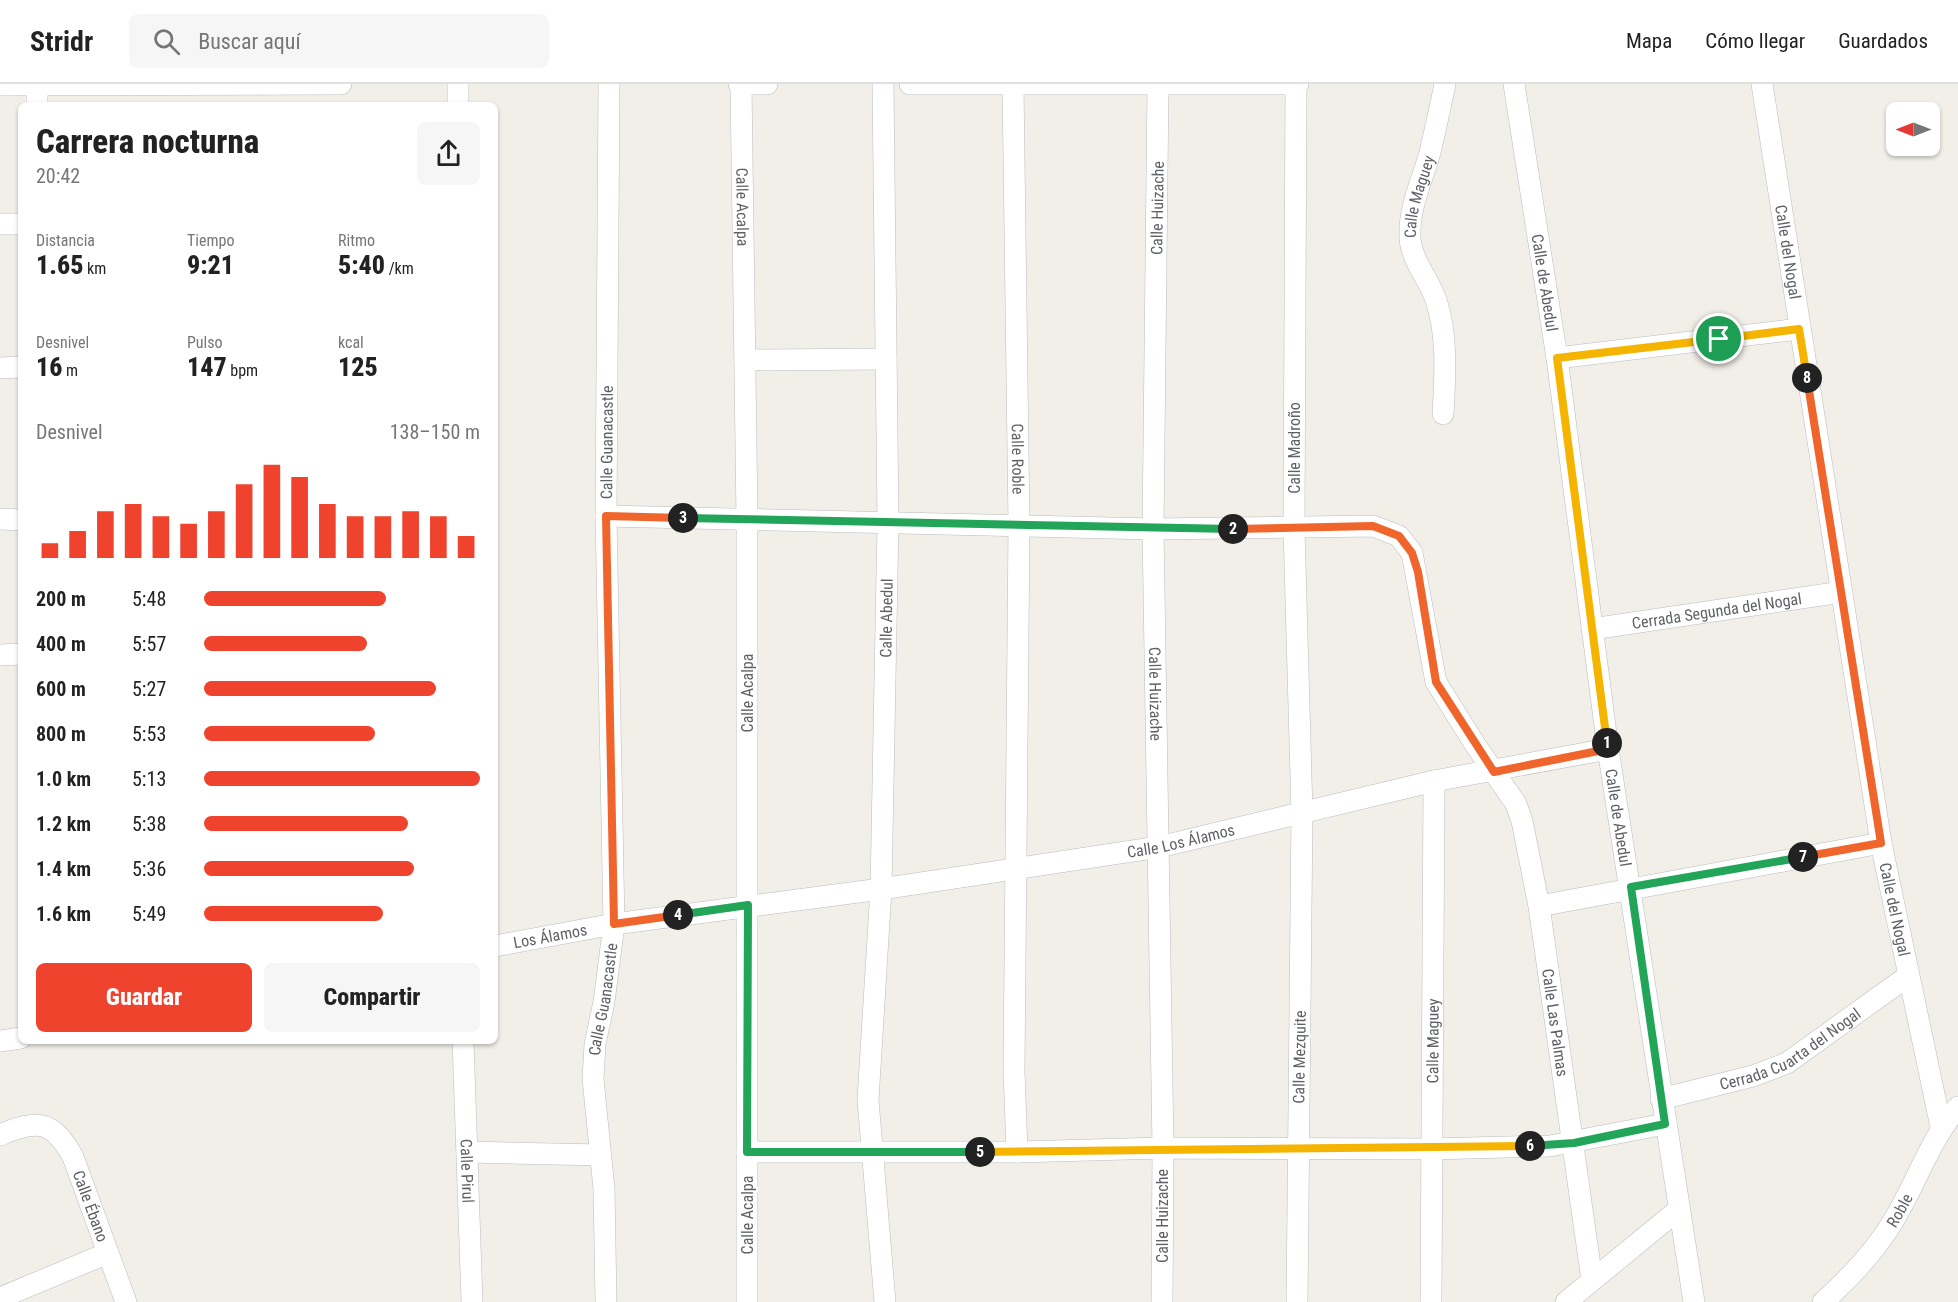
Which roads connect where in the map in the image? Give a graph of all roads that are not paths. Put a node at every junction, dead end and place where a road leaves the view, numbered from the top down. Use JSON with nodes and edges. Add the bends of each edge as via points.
{"nodes":[{"id":1,"x":37,"y":84,"type":"edge"},
{"id":2,"x":321,"y":84,"type":"edge"},
{"id":3,"x":341,"y":84,"type":"edge"},
{"id":4,"x":458,"y":84,"type":"edge"},
{"id":5,"x":609,"y":84,"type":"edge"},
{"id":6,"x":740,"y":84,"type":"edge"},
{"id":7,"x":766,"y":84,"type":"edge"},
{"id":8,"x":883,"y":84,"type":"edge"},
{"id":9,"x":910,"y":84,"type":"edge"},
{"id":10,"x":1297,"y":84,"type":"edge"},
{"id":11,"x":1445,"y":84,"type":"edge"},
{"id":12,"x":1514,"y":84,"type":"edge"},
{"id":13,"x":1762,"y":84,"type":"edge"},
{"id":14,"x":0,"y":85,"type":"edge"},
{"id":15,"x":1013,"y":85,"type":"edge"},
{"id":16,"x":1158,"y":86,"type":"junction"},
{"id":17,"x":179,"y":95,"type":"edge"},
{"id":18,"x":37,"y":102,"type":"edge"},
{"id":19,"x":321,"y":102,"type":"edge"},
{"id":20,"x":458,"y":102,"type":"edge"},
{"id":21,"x":0,"y":224,"type":"edge"},
{"id":22,"x":18,"y":224,"type":"edge"},
{"id":23,"x":1799,"y":329,"type":"junction"},
{"id":24,"x":886,"y":358,"type":"junction"},
{"id":25,"x":1557,"y":358,"type":"junction"},
{"id":26,"x":745,"y":360,"type":"junction"},
{"id":27,"x":18,"y":367,"type":"edge"},
{"id":28,"x":0,"y":368,"type":"edge"},
{"id":29,"x":1443,"y":414,"type":"dead end"},
{"id":30,"x":606,"y":516,"type":"junction"},
{"id":31,"x":0,"y":519,"type":"edge"},
{"id":32,"x":747,"y":519,"type":"junction"},
{"id":33,"x":18,"y":520,"type":"edge"},
{"id":34,"x":888,"y":522,"type":"junction"},
{"id":35,"x":1019,"y":525,"type":"junction"},
{"id":36,"x":1153,"y":529,"type":"junction"},
{"id":37,"x":1294,"y":529,"type":"junction"},
{"id":38,"x":1842,"y":592,"type":"junction"},
{"id":39,"x":1592,"y":629,"type":"junction"},
{"id":40,"x":18,"y":654,"type":"edge"},
{"id":41,"x":0,"y":655,"type":"edge"},
{"id":42,"x":1608,"y":749,"type":"junction"},
{"id":43,"x":1494,"y":772,"type":"junction"},
{"id":44,"x":1434,"y":782,"type":"junction"},
{"id":45,"x":1302,"y":813,"type":"junction"},
{"id":46,"x":1881,"y":843,"type":"junction"},
{"id":47,"x":1159,"y":847,"type":"junction"},
{"id":48,"x":1018,"y":868,"type":"junction"},
{"id":49,"x":1631,"y":887,"type":"junction"},
{"id":50,"x":881,"y":889,"type":"junction"},
{"id":51,"x":748,"y":905,"type":"junction"},
{"id":52,"x":1539,"y":906,"type":"junction"},
{"id":53,"x":614,"y":924,"type":"junction"},
{"id":54,"x":498,"y":945,"type":"edge"},
{"id":55,"x":1908,"y":976,"type":"junction"},
{"id":56,"x":18,"y":1038,"type":"edge"},
{"id":57,"x":0,"y":1041,"type":"edge"},
{"id":58,"x":463,"y":1044,"type":"edge"},
{"id":59,"x":1661,"y":1098,"type":"junction"},
{"id":60,"x":1958,"y":1107,"type":"edge"},
{"id":61,"x":1665,"y":1124,"type":"junction"},
{"id":62,"x":1941,"y":1127,"type":"junction"},
{"id":63,"x":0,"y":1135,"type":"edge"},
{"id":64,"x":1574,"y":1143,"type":"junction"},
{"id":65,"x":1163,"y":1148,"type":"junction"},
{"id":66,"x":1298,"y":1149,"type":"junction"},
{"id":67,"x":1431,"y":1149,"type":"junction"},
{"id":68,"x":874,"y":1151,"type":"junction"},
{"id":69,"x":468,"y":1152,"type":"junction"},
{"id":70,"x":747,"y":1152,"type":"junction"},
{"id":71,"x":1017,"y":1152,"type":"junction"},
{"id":72,"x":600,"y":1155,"type":"junction"},
{"id":73,"x":1678,"y":1210,"type":"junction"},
{"id":74,"x":108,"y":1253,"type":"junction"},
{"id":75,"x":1592,"y":1280,"type":"junction"},
{"id":76,"x":0,"y":1298,"type":"edge"},
{"id":77,"x":126,"y":1302,"type":"edge"},
{"id":78,"x":472,"y":1302,"type":"edge"},
{"id":79,"x":606,"y":1302,"type":"edge"},
{"id":80,"x":747,"y":1302,"type":"edge"},
{"id":81,"x":885,"y":1302,"type":"edge"},
{"id":82,"x":1162,"y":1302,"type":"edge"},
{"id":83,"x":1297,"y":1302,"type":"edge"},
{"id":84,"x":1431,"y":1302,"type":"edge"},
{"id":85,"x":1566,"y":1302,"type":"edge"},
{"id":86,"x":1694,"y":1302,"type":"edge"},
{"id":87,"x":1823,"y":1302,"type":"edge"}],
"edges":[{"from":1,"to":14,"type":"street"},
{"from":1,"to":17,"type":"street"},
{"from":1,"to":18,"type":"street"},
{"from":2,"to":3,"type":"street"},
{"from":2,"to":17,"type":"street"},
{"from":2,"to":19,"type":"street"},
{"from":4,"to":20,"type":"street"},
{"from":5,"to":30,"type":"street","name":"Calle Guanacastle"},
{"from":6,"to":7,"type":"street"},
{"from":6,"to":26,"type":"street","name":"Calle Acalpa"},
{"from":8,"to":24,"type":"street","name":"Calle Abedul"},
{"from":9,"to":15,"type":"street"},
{"from":10,"to":16,"type":"street"},
{"from":10,"to":37,"type":"street","name":"Calle Madroño"},
{"from":11,"to":29,"type":"street","name":"Calle Maguey","via":[[1414,201],[1410,238],[1440,318]]},
{"from":12,"to":25,"type":"street","name":"Calle de Abedul"},
{"from":13,"to":23,"type":"street","name":"Calle del Nogal"},
{"from":15,"to":16,"type":"street"},
{"from":15,"to":35,"type":"street","name":"Calle Roble"},
{"from":16,"to":36,"type":"street","name":"Calle Huizache"},
{"from":21,"to":22,"type":"street"},
{"from":23,"to":25,"type":"street"},
{"from":23,"to":38,"type":"street","name":"Calle del Nogal"},
{"from":24,"to":26,"type":"street"},
{"from":24,"to":34,"type":"street","name":"Calle Abedul"},
{"from":25,"to":39,"type":"street","name":"Calle de Abedul"},
{"from":26,"to":32,"type":"street","name":"Calle Acalpa"},
{"from":27,"to":28,"type":"street"},
{"from":30,"to":32,"type":"street"},
{"from":30,"to":53,"type":"street","name":"Calle Guanacastle"},
{"from":31,"to":33,"type":"street"},
{"from":32,"to":34,"type":"street"},
{"from":32,"to":51,"type":"street","name":"Calle Acalpa"},
{"from":34,"to":35,"type":"street"},
{"from":34,"to":50,"type":"street","name":"Calle Abedul"},
{"from":35,"to":36,"type":"street"},
{"from":35,"to":48,"type":"street","name":"Calle Roble"},
{"from":36,"to":37,"type":"street"},
{"from":36,"to":47,"type":"street","name":"Calle Huizache"},
{"from":37,"to":43,"type":"street","via":[[1373,526],[1399,536],[1412,553],[1418,572],[1436,682]]},
{"from":37,"to":45,"type":"street","name":"Calle Madroño"},
{"from":38,"to":39,"type":"street","name":"Cerrada Segunda del Nogal"},
{"from":38,"to":46,"type":"street","name":"Calle del Nogal"},
{"from":39,"to":42,"type":"street","name":"Calle de Abedul"},
{"from":40,"to":41,"type":"street"},
{"from":42,"to":43,"type":"street","name":"Calle Los Álamos"},
{"from":42,"to":49,"type":"street","name":"Calle de Abedul"},
{"from":43,"to":44,"type":"street","name":"Calle Los Álamos"},
{"from":43,"to":52,"type":"street","name":"Calle Las Palmas","via":[[1516,804],[1522,821]]},
{"from":44,"to":45,"type":"street","name":"Calle Los Álamos"},
{"from":44,"to":67,"type":"street","name":"Calle Maguey"},
{"from":45,"to":47,"type":"street","name":"Calle Los Álamos"},
{"from":45,"to":66,"type":"street","name":"Calle Mezquite"},
{"from":46,"to":49,"type":"street"},
{"from":46,"to":55,"type":"street","name":"Calle del Nogal"},
{"from":47,"to":48,"type":"street","name":"Calle Los Álamos"},
{"from":47,"to":65,"type":"street","name":"Calle Huizache"},
{"from":48,"to":50,"type":"street","name":"Calle Los Álamos"},
{"from":48,"to":71,"type":"street","name":"Calle Roble","via":[[1014,1071]]},
{"from":49,"to":52,"type":"street"},
{"from":49,"to":59,"type":"street","name":"Calle de Abedul"},
{"from":50,"to":51,"type":"street","name":"Calle Los Álamos"},
{"from":50,"to":68,"type":"street","name":"Calle Abedul","via":[[867,1100]]},
{"from":51,"to":53,"type":"street","name":"Los Álamos"},
{"from":51,"to":70,"type":"street","name":"Calle Acalpa"},
{"from":52,"to":64,"type":"street","name":"Calle Las Palmas"},
{"from":53,"to":54,"type":"street","name":"Los Álamos"},
{"from":53,"to":72,"type":"street","name":"Calle Guanacastle","via":[[595,1044],[593,1079]]},
{"from":55,"to":59,"type":"street","name":"Cerrada Cuarta del Nogal","via":[[1786,1063],[1753,1076]]},
{"from":55,"to":62,"type":"street","name":"Calle del Nogal"},
{"from":56,"to":57,"type":"street"},
{"from":58,"to":69,"type":"street","name":"Calle Pirul"},
{"from":59,"to":61,"type":"street","name":"Calle de Abedul"},
{"from":60,"to":62,"type":"street","name":"Roble"},
{"from":61,"to":64,"type":"street"},
{"from":61,"to":73,"type":"street","name":"Calle de Abedul"},
{"from":62,"to":87,"type":"street","name":"Roble","via":[[1895,1218],[1871,1254]]},
{"from":63,"to":74,"type":"street","name":"Calle Ébano","via":[[25,1124],[39,1124],[63,1138]]},
{"from":64,"to":67,"type":"street"},
{"from":64,"to":75,"type":"street","name":"Calle Las Palmas"},
{"from":65,"to":66,"type":"street"},
{"from":65,"to":71,"type":"street"},
{"from":65,"to":82,"type":"street","name":"Calle Huizache"},
{"from":66,"to":67,"type":"street"},
{"from":66,"to":83,"type":"street","name":"Calle Mezquite"},
{"from":67,"to":84,"type":"street","name":"Calle Maguey"},
{"from":68,"to":70,"type":"street"},
{"from":68,"to":71,"type":"street"},
{"from":68,"to":81,"type":"street","name":"Calle Abedul"},
{"from":69,"to":72,"type":"street"},
{"from":69,"to":78,"type":"street","name":"Calle Pirul"},
{"from":70,"to":80,"type":"street","name":"Calle Acalpa"},
{"from":72,"to":79,"type":"street","name":"Calle Guanacastle"},
{"from":73,"to":75,"type":"street"},
{"from":73,"to":86,"type":"street","name":"Calle de Abedul"},
{"from":74,"to":76,"type":"street"},
{"from":74,"to":77,"type":"street","name":"Calle Ébano"},
{"from":75,"to":85,"type":"street"}]}
